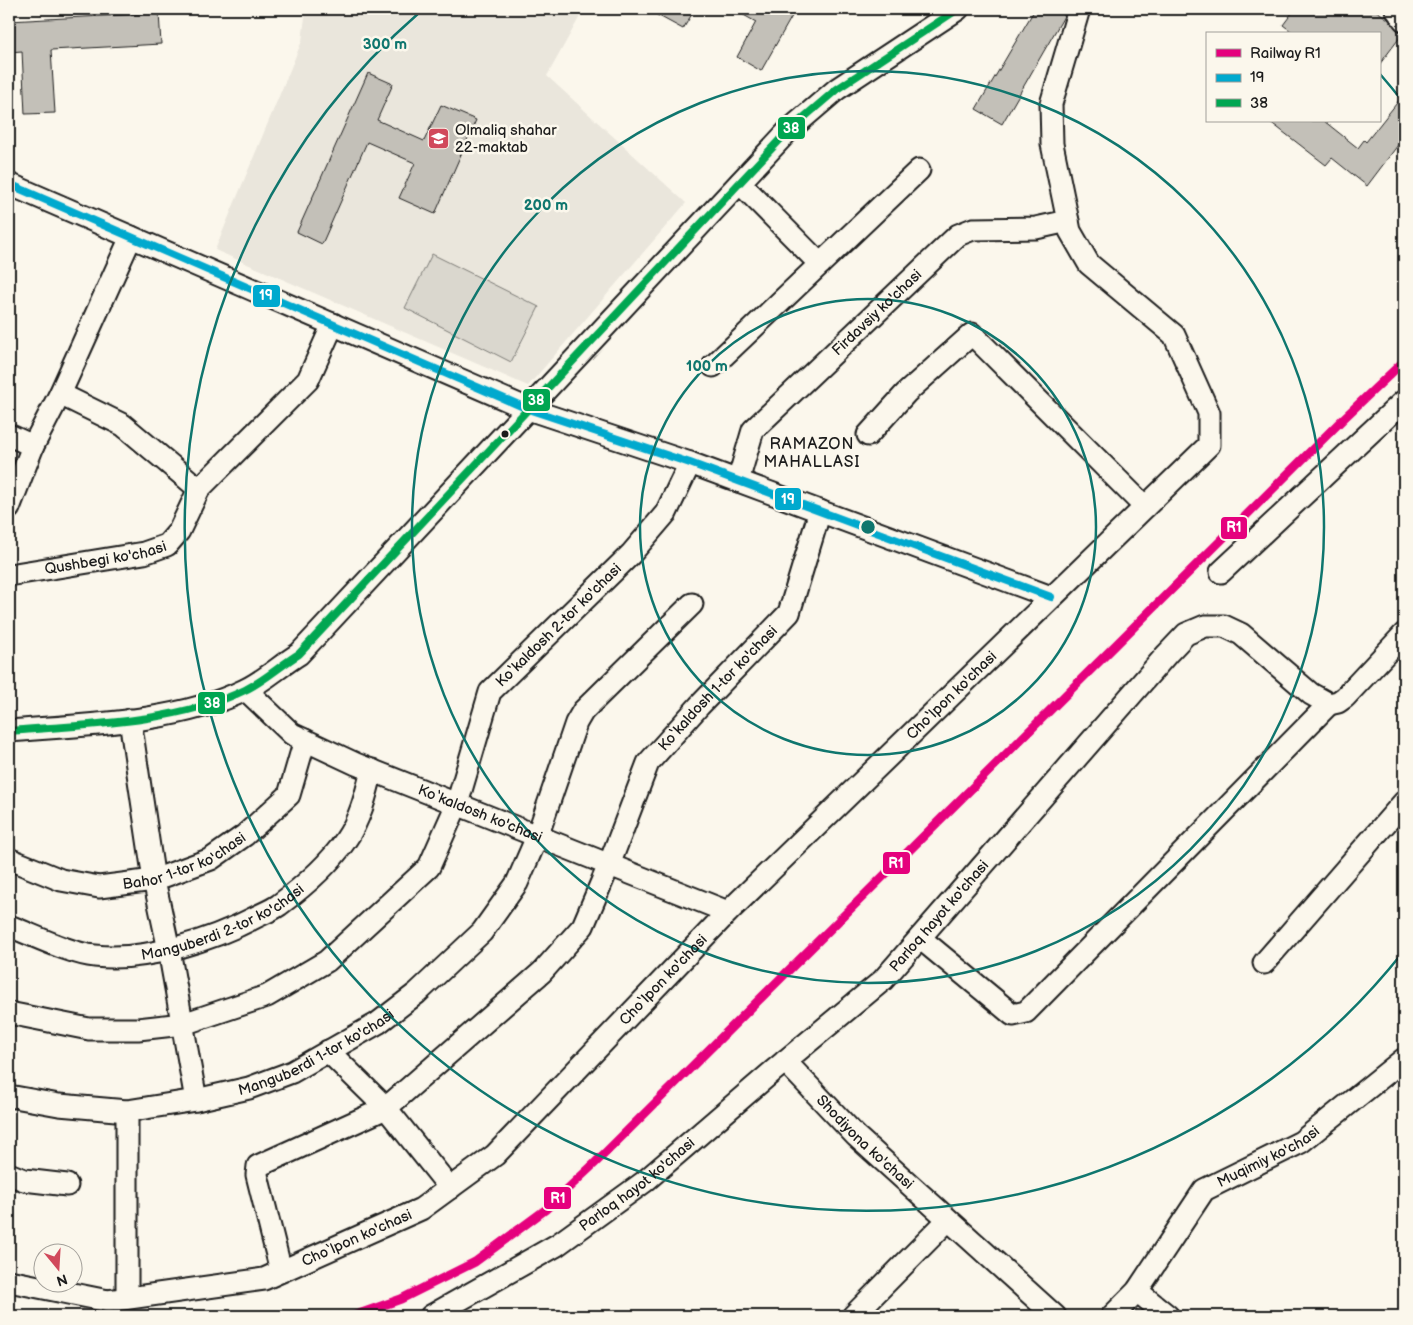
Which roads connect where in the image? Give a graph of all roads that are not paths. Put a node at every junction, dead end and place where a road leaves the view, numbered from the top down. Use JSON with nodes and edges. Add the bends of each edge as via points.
{"nodes":[{"id":1,"x":958,"y":9,"type":"edge"},
{"id":2,"x":1079,"y":9,"type":"edge"},
{"id":3,"x":1396,"y":9,"type":"edge"},
{"id":4,"x":1404,"y":20,"type":"edge"},
{"id":5,"x":919,"y":170,"type":"dead end"},
{"id":6,"x":740,"y":183,"type":"junction"},
{"id":7,"x":9,"y":184,"type":"edge"},
{"id":8,"x":1068,"y":221,"type":"junction"},
{"id":9,"x":131,"y":237,"type":"junction"},
{"id":10,"x":820,"y":264,"type":"junction"},
{"id":11,"x":333,"y":324,"type":"junction"},
{"id":12,"x":713,"y":366,"type":"dead end"},
{"id":13,"x":60,"y":394,"type":"junction"},
{"id":14,"x":1404,"y":401,"type":"edge"},
{"id":15,"x":528,"y":409,"type":"junction"},
{"id":16,"x":9,"y":435,"type":"edge"},
{"id":17,"x":868,"y":435,"type":"dead end"},
{"id":18,"x":33,"y":446,"type":"junction"},
{"id":19,"x":690,"y":463,"type":"junction"},
{"id":20,"x":738,"y":481,"type":"junction"},
{"id":21,"x":199,"y":489,"type":"junction"},
{"id":22,"x":1145,"y":507,"type":"junction"},
{"id":23,"x":9,"y":508,"type":"edge"},
{"id":24,"x":820,"y":511,"type":"junction"},
{"id":25,"x":1221,"y":572,"type":"dead end"},
{"id":26,"x":9,"y":575,"type":"edge"},
{"id":27,"x":1052,"y":598,"type":"junction"},
{"id":28,"x":692,"y":604,"type":"dead end"},
{"id":29,"x":1404,"y":634,"type":"edge"},
{"id":30,"x":246,"y":690,"type":"junction"},
{"id":31,"x":1329,"y":704,"type":"junction"},
{"id":32,"x":130,"y":720,"type":"junction"},
{"id":33,"x":9,"y":731,"type":"edge"},
{"id":34,"x":305,"y":740,"type":"junction"},
{"id":35,"x":372,"y":770,"type":"junction"},
{"id":36,"x":1404,"y":802,"type":"edge"},
{"id":37,"x":457,"y":804,"type":"junction"},
{"id":38,"x":537,"y":837,"type":"junction"},
{"id":39,"x":9,"y":859,"type":"edge"},
{"id":40,"x":609,"y":865,"type":"junction"},
{"id":41,"x":154,"y":880,"type":"junction"},
{"id":42,"x":728,"y":912,"type":"junction"},
{"id":43,"x":9,"y":926,"type":"edge"},
{"id":44,"x":920,"y":938,"type":"junction"},
{"id":45,"x":169,"y":950,"type":"junction"},
{"id":46,"x":1264,"y":963,"type":"dead end"},
{"id":47,"x":9,"y":1013,"type":"edge"},
{"id":48,"x":182,"y":1024,"type":"junction"},
{"id":49,"x":328,"y":1051,"type":"junction"},
{"id":50,"x":1404,"y":1060,"type":"edge"},
{"id":51,"x":784,"y":1061,"type":"junction"},
{"id":52,"x":9,"y":1096,"type":"edge"},
{"id":53,"x":196,"y":1100,"type":"junction"},
{"id":54,"x":386,"y":1108,"type":"junction"},
{"id":55,"x":127,"y":1111,"type":"junction"},
{"id":56,"x":9,"y":1174,"type":"edge"},
{"id":57,"x":67,"y":1185,"type":"dead end"},
{"id":58,"x":450,"y":1188,"type":"junction"},
{"id":59,"x":948,"y":1220,"type":"junction"},
{"id":60,"x":281,"y":1271,"type":"junction"},
{"id":61,"x":9,"y":1281,"type":"edge"},
{"id":62,"x":1137,"y":1291,"type":"junction"},
{"id":63,"x":127,"y":1298,"type":"junction"},
{"id":64,"x":431,"y":1316,"type":"edge"},
{"id":65,"x":853,"y":1316,"type":"edge"},
{"id":66,"x":1055,"y":1316,"type":"edge"},
{"id":67,"x":1112,"y":1316,"type":"edge"},
{"id":68,"x":1168,"y":1316,"type":"edge"}],
"edges":[{"from":1,"to":6,"type":"street","via":[[837,89],[788,131]]},
{"from":2,"to":8,"type":"street","via":[[1051,104],[1052,144]]},
{"from":3,"to":4,"type":"street"},
{"from":5,"to":10,"type":"street"},
{"from":6,"to":10,"type":"street"},
{"from":6,"to":15,"type":"street"},
{"from":7,"to":9,"type":"street"},
{"from":8,"to":20,"type":"street","name":"Firdavsiy ko'chasi","via":[[1036,228],[973,229],[958,235],[753,430]]},
{"from":8,"to":22,"type":"street","name":"Cho‘lpon ko'chasi","via":[[1070,231],[1089,264],[1174,335],[1209,413],[1209,445]]},
{"from":9,"to":11,"type":"street"},
{"from":9,"to":13,"type":"street"},
{"from":10,"to":12,"type":"street"},
{"from":11,"to":15,"type":"street"},
{"from":11,"to":21,"type":"street","name":"Qushbegi ko'chasi","via":[[308,380]]},
{"from":13,"to":18,"type":"street"},
{"from":13,"to":21,"type":"street","via":[[123,425]]},
{"from":14,"to":25,"type":"street"},
{"from":15,"to":19,"type":"street"},
{"from":15,"to":30,"type":"street","via":[[298,654]]},
{"from":16,"to":18,"type":"street"},
{"from":17,"to":22,"type":"street","via":[[906,394],[972,334]]},
{"from":18,"to":23,"type":"street"},
{"from":19,"to":20,"type":"street"},
{"from":19,"to":37,"type":"street","name":"Ko‘kaldosh 2-tor ko'chasi","via":[[666,513],[631,554],[490,692]]},
{"from":20,"to":24,"type":"street"},
{"from":21,"to":26,"type":"street","name":"Qushbegi ko'chasi","via":[[179,531],[167,545],[144,553]]},
{"from":22,"to":27,"type":"street","name":"Cho‘lpon ko'chasi"},
{"from":24,"to":27,"type":"street"},
{"from":24,"to":40,"type":"street","name":"Ko‘kaldosh 1-tor ko'chasi","via":[[789,613],[648,763]]},
{"from":27,"to":42,"type":"street","name":"Cho‘lpon ko'chasi"},
{"from":28,"to":38,"type":"street","name":"Manguberdi 1-tor ko'chasi","via":[[583,711]]},
{"from":29,"to":31,"type":"street","via":[[1345,697]]},
{"from":30,"to":32,"type":"street","via":[[203,707]]},
{"from":30,"to":34,"type":"street","name":"Ko‘kaldosh ko'chasi","via":[[292,734]]},
{"from":31,"to":44,"type":"street","via":[[1026,1012],[1013,1015]]},
{"from":31,"to":44,"type":"street","name":"Parloq hayot ko'chasi","via":[[1310,694],[1241,634],[1224,626],[1205,626],[1186,634]]},
{"from":32,"to":33,"type":"street"},
{"from":32,"to":41,"type":"street"},
{"from":34,"to":35,"type":"street","name":"Ko‘kaldosh ko'chasi"},
{"from":34,"to":41,"type":"street","name":"Bahor 1-tor ko'chasi","via":[[289,795],[245,835],[210,859]]},
{"from":35,"to":37,"type":"street","name":"Ko‘kaldosh ko'chasi"},
{"from":35,"to":45,"type":"street","name":"Manguberdi 2-tor ko'chasi","via":[[360,812],[345,841],[316,874],[278,906],[235,928]]},
{"from":36,"to":46,"type":"street"},
{"from":37,"to":38,"type":"street","name":"Ko‘kaldosh ko'chasi"},
{"from":37,"to":48,"type":"street","name":"Ko‘kaldosh 2-tor ko'chasi","via":[[429,867],[327,961],[267,996]]},
{"from":38,"to":40,"type":"street","name":"Ko‘kaldosh ko'chasi"},
{"from":38,"to":49,"type":"street","name":"Manguberdi 1-tor ko'chasi","via":[[517,883],[482,932],[417,993],[378,1022]]},
{"from":39,"to":41,"type":"street","name":"Bahor 1-tor ko'chasi","via":[[61,880],[99,888]]},
{"from":40,"to":42,"type":"street","name":"Ko‘kaldosh ko'chasi"},
{"from":40,"to":54,"type":"street","name":"Ko‘kaldosh 1-tor ko'chasi","via":[[583,926],[548,966]]},
{"from":41,"to":45,"type":"street"},
{"from":42,"to":58,"type":"street","name":"Cho‘lpon ko'chasi","via":[[495,1155]]},
{"from":43,"to":45,"type":"street","name":"Manguberdi 2-tor ko'chasi","via":[[94,956],[133,956]]},
{"from":44,"to":51,"type":"street","name":"Parloq hayot ko'chasi","via":[[884,980]]},
{"from":45,"to":48,"type":"street"},
{"from":47,"to":48,"type":"street","name":"Ko‘kaldosh 2-tor ko'chasi","via":[[89,1029],[138,1029]]},
{"from":48,"to":53,"type":"street"},
{"from":49,"to":53,"type":"street","name":"Manguberdi 1-tor ko'chasi","via":[[283,1076],[249,1088]]},
{"from":49,"to":54,"type":"street"},
{"from":50,"to":62,"type":"street","name":"Muqimiy ko'chasi","via":[[1301,1142],[1204,1190]]},
{"from":51,"to":59,"type":"street","name":"Shodiyona ko'chasi","via":[[856,1136]]},
{"from":51,"to":64,"type":"street","name":"Parloq hayot ko'chasi","via":[[644,1182],[565,1240]]},
{"from":52,"to":55,"type":"street","name":"Manguberdi 1-tor ko'chasi","via":[[59,1105]]},
{"from":53,"to":55,"type":"street","name":"Manguberdi 1-tor ko'chasi"},
{"from":54,"to":58,"type":"street"},
{"from":54,"to":60,"type":"street","name":"Ko‘kaldosh 1-tor ko'chasi","via":[[258,1166],[257,1175]]},
{"from":55,"to":63,"type":"street"},
{"from":56,"to":57,"type":"street","via":[[24,1180]]},
{"from":58,"to":60,"type":"street","name":"Cho‘lpon ko'chasi","via":[[422,1209]]},
{"from":59,"to":65,"type":"street"},
{"from":59,"to":66,"type":"street","name":"Shodiyona ko'chasi"},
{"from":60,"to":63,"type":"street","name":"Cho‘lpon ko'chasi","via":[[264,1279]]},
{"from":61,"to":63,"type":"street","name":"Cho‘lpon ko'chasi","via":[[108,1301]]},
{"from":62,"to":67,"type":"street","name":"Muqimiy ko'chasi"},
{"from":62,"to":68,"type":"street"}]}
